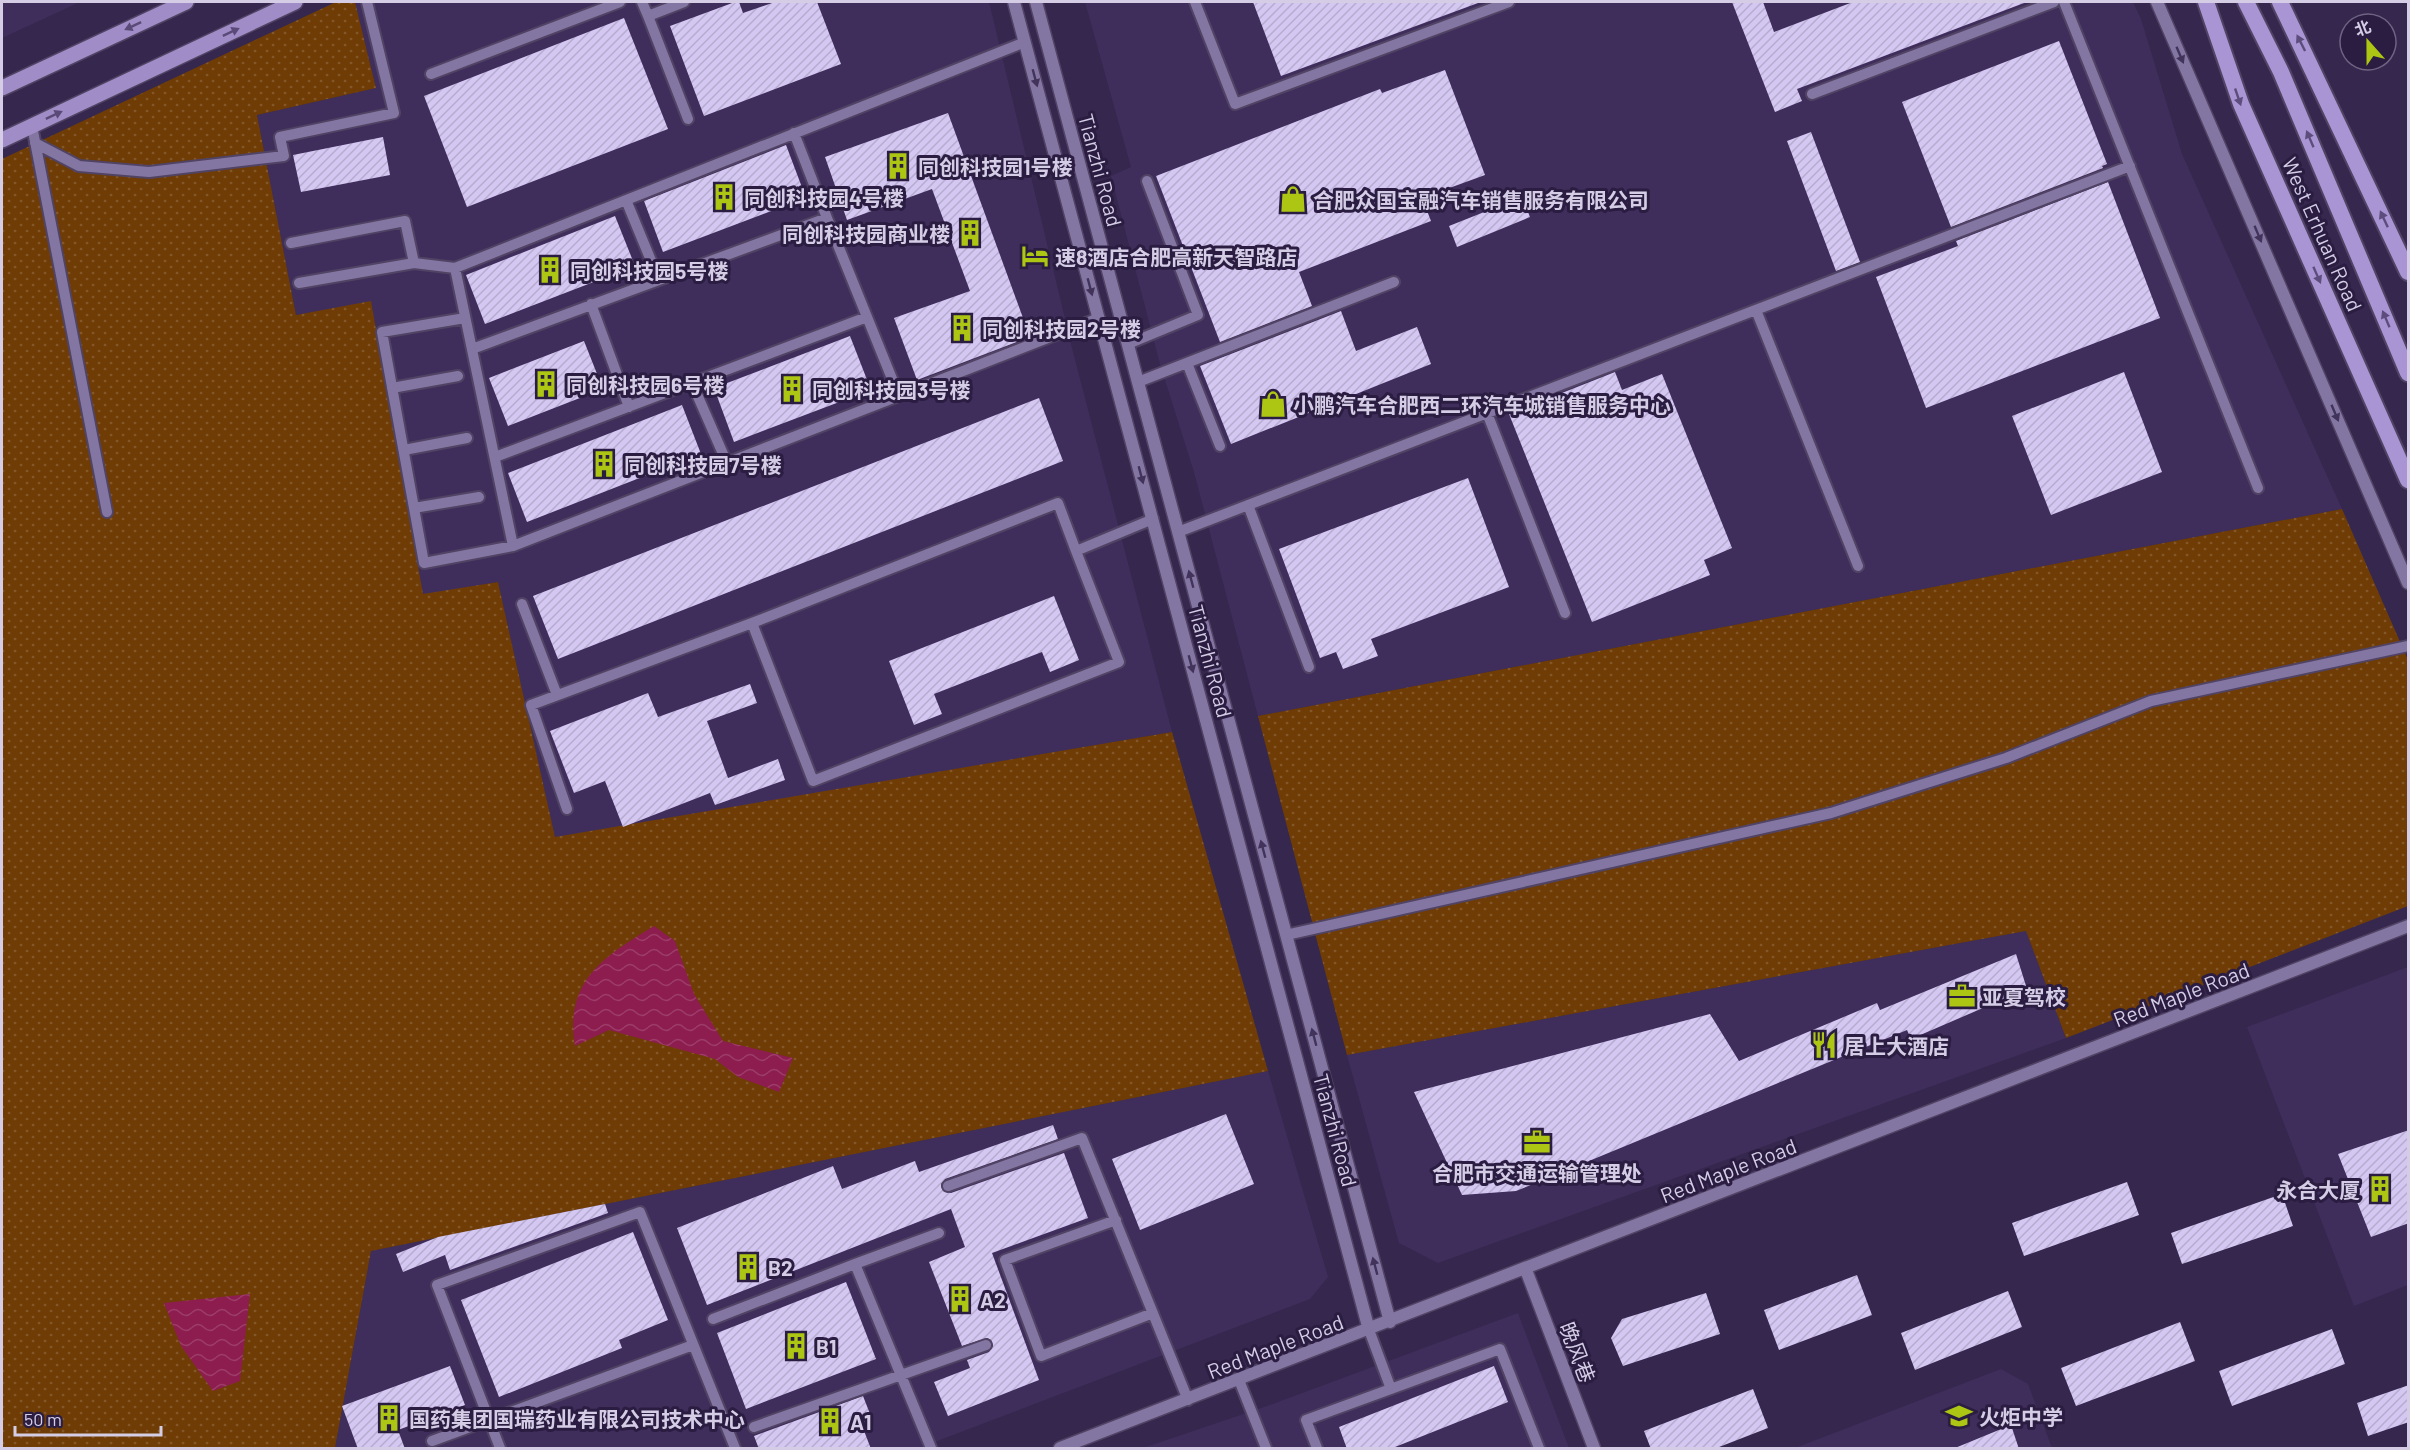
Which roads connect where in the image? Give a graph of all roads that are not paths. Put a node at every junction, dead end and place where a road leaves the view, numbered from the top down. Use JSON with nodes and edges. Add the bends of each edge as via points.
{"nodes":[{"id":1,"x":186,"y":2,"type":"edge"},
{"id":2,"x":295,"y":2,"type":"edge"},
{"id":3,"x":367,"y":2,"type":"edge"},
{"id":4,"x":620,"y":2,"type":"edge"},
{"id":5,"x":642,"y":2,"type":"edge"},
{"id":6,"x":684,"y":2,"type":"edge"},
{"id":7,"x":1014,"y":2,"type":"edge"},
{"id":8,"x":1036,"y":2,"type":"edge"},
{"id":9,"x":1195,"y":2,"type":"edge"},
{"id":10,"x":1509,"y":2,"type":"edge"},
{"id":11,"x":2054,"y":2,"type":"edge"},
{"id":12,"x":2064,"y":2,"type":"edge"},
{"id":13,"x":2157,"y":2,"type":"edge"},
{"id":14,"x":2206,"y":2,"type":"edge"},
{"id":15,"x":2246,"y":2,"type":"edge"},
{"id":16,"x":2260,"y":2,"type":"edge"},
{"id":17,"x":2280,"y":2,"type":"edge"},
{"id":18,"x":648,"y":16,"type":"junction"},
{"id":19,"x":1025,"y":42,"type":"junction"},
{"id":20,"x":2281,"y":72,"type":"junction"},
{"id":21,"x":431,"y":74,"type":"dead end"},
{"id":22,"x":2,"y":88,"type":"edge"},
{"id":23,"x":1812,"y":94,"type":"dead end"},
{"id":24,"x":688,"y":119,"type":"dead end"},
{"id":25,"x":32,"y":126,"type":"junction"},
{"id":26,"x":794,"y":134,"type":"junction"},
{"id":27,"x":2,"y":140,"type":"edge"},
{"id":28,"x":35,"y":143,"type":"junction"},
{"id":29,"x":2130,"y":166,"type":"junction"},
{"id":30,"x":1148,"y":181,"type":"dead end"},
{"id":31,"x":626,"y":200,"type":"junction"},
{"id":32,"x":826,"y":218,"type":"junction"},
{"id":33,"x":291,"y":243,"type":"dead end"},
{"id":34,"x":414,"y":263,"type":"junction"},
{"id":35,"x":455,"y":268,"type":"junction"},
{"id":36,"x":2409,"y":272,"type":"edge"},
{"id":37,"x":659,"y":280,"type":"junction"},
{"id":38,"x":1394,"y":282,"type":"dead end"},
{"id":39,"x":299,"y":283,"type":"dead end"},
{"id":40,"x":591,"y":304,"type":"junction"},
{"id":41,"x":1756,"y":310,"type":"junction"},
{"id":42,"x":867,"y":317,"type":"junction"},
{"id":43,"x":465,"y":318,"type":"junction"},
{"id":44,"x":1099,"y":318,"type":"junction"},
{"id":45,"x":1128,"y":344,"type":"junction"},
{"id":46,"x":472,"y":349,"type":"junction"},
{"id":47,"x":1187,"y":363,"type":"junction"},
{"id":48,"x":2409,"y":372,"type":"edge"},
{"id":49,"x":458,"y":376,"type":"dead end"},
{"id":50,"x":1138,"y":382,"type":"junction"},
{"id":51,"x":693,"y":383,"type":"junction"},
{"id":52,"x":392,"y":388,"type":"junction"},
{"id":53,"x":899,"y":396,"type":"junction"},
{"id":54,"x":629,"y":406,"type":"junction"},
{"id":55,"x":1487,"y":413,"type":"junction"},
{"id":56,"x":467,"y":438,"type":"dead end"},
{"id":57,"x":1220,"y":446,"type":"dead end"},
{"id":58,"x":404,"y":450,"type":"junction"},
{"id":59,"x":495,"y":457,"type":"junction"},
{"id":60,"x":727,"y":463,"type":"junction"},
{"id":61,"x":2409,"y":480,"type":"edge"},
{"id":62,"x":2258,"y":488,"type":"dead end"},
{"id":63,"x":479,"y":497,"type":"dead end"},
{"id":64,"x":1248,"y":505,"type":"junction"},
{"id":65,"x":414,"y":508,"type":"junction"},
{"id":66,"x":107,"y":512,"type":"dead end"},
{"id":67,"x":1153,"y":519,"type":"junction"},
{"id":68,"x":1178,"y":532,"type":"junction"},
{"id":69,"x":513,"y":546,"type":"junction"},
{"id":70,"x":1076,"y":551,"type":"junction"},
{"id":71,"x":1858,"y":566,"type":"dead end"},
{"id":72,"x":2409,"y":583,"type":"edge"},
{"id":73,"x":522,"y":604,"type":"dead end"},
{"id":74,"x":1565,"y":613,"type":"dead end"},
{"id":75,"x":752,"y":623,"type":"junction"},
{"id":76,"x":2409,"y":646,"type":"edge"},
{"id":77,"x":1309,"y":667,"type":"dead end"},
{"id":78,"x":557,"y":695,"type":"junction"},
{"id":79,"x":567,"y":809,"type":"dead end"},
{"id":80,"x":2409,"y":927,"type":"edge"},
{"id":81,"x":1286,"y":935,"type":"junction"},
{"id":82,"x":948,"y":1186,"type":"dead end"},
{"id":83,"x":1116,"y":1220,"type":"junction"},
{"id":84,"x":939,"y":1233,"type":"dead end"},
{"id":85,"x":855,"y":1264,"type":"junction"},
{"id":86,"x":1526,"y":1270,"type":"junction"},
{"id":87,"x":1153,"y":1313,"type":"junction"},
{"id":88,"x":713,"y":1319,"type":"dead end"},
{"id":89,"x":1390,"y":1322,"type":"junction"},
{"id":90,"x":1369,"y":1330,"type":"junction"},
{"id":91,"x":693,"y":1345,"type":"junction"},
{"id":92,"x":986,"y":1345,"type":"dead end"},
{"id":93,"x":901,"y":1374,"type":"junction"},
{"id":94,"x":1239,"y":1380,"type":"junction"},
{"id":95,"x":1391,"y":1389,"type":"junction"},
{"id":96,"x":1188,"y":1400,"type":"junction"},
{"id":97,"x":489,"y":1420,"type":"junction"},
{"id":98,"x":754,"y":1427,"type":"dead end"},
{"id":99,"x":432,"y":1441,"type":"dead end"},
{"id":100,"x":500,"y":1449,"type":"edge"},
{"id":101,"x":735,"y":1449,"type":"edge"},
{"id":102,"x":931,"y":1449,"type":"edge"},
{"id":103,"x":1060,"y":1449,"type":"edge"},
{"id":104,"x":1266,"y":1449,"type":"edge"},
{"id":105,"x":1317,"y":1449,"type":"edge"},
{"id":106,"x":1539,"y":1449,"type":"edge"},
{"id":107,"x":1594,"y":1449,"type":"edge"}],
"edges":[{"from":1,"to":22,"type":"main road","one_way":true},
{"from":25,"to":2,"type":"main road","one_way":true},
{"from":3,"to":28,"type":"lane","via":[[394,113],[280,137],[284,156],[149,172],[80,166]]},
{"from":4,"to":21,"type":"lane"},
{"from":5,"to":18,"type":"lane"},
{"from":6,"to":18,"type":"lane"},
{"from":7,"to":19,"type":"street","name":"Tianzhi Road"},
{"from":8,"to":45,"type":"street","name":"Tianzhi Road"},
{"from":9,"to":10,"type":"lane","via":[[1235,104]]},
{"from":11,"to":23,"type":"lane"},
{"from":12,"to":29,"type":"lane"},
{"from":13,"to":72,"type":"street","one_way":true},
{"from":14,"to":61,"type":"highway","name":"West Erhuan Road","one_way":true,"via":[[2241,104]]},
{"from":15,"to":20,"type":"highway","name":"West Erhuan Road"},
{"from":16,"to":20,"type":"highway"},
{"from":36,"to":17,"type":"highway","one_way":true},
{"from":18,"to":24,"type":"lane"},
{"from":19,"to":26,"type":"lane"},
{"from":19,"to":44,"type":"street","name":"Tianzhi Road","one_way":true},
{"from":48,"to":20,"type":"highway","name":"West Erhuan Road","one_way":true},
{"from":25,"to":27,"type":"main road"},
{"from":25,"to":28,"type":"lane"},
{"from":26,"to":31,"type":"lane"},
{"from":26,"to":32,"type":"lane"},
{"from":28,"to":66,"type":"lane"},
{"from":29,"to":41,"type":"lane"},
{"from":29,"to":62,"type":"lane"},
{"from":30,"to":45,"type":"lane","via":[[1198,315]]},
{"from":31,"to":35,"type":"lane"},
{"from":31,"to":37,"type":"lane"},
{"from":32,"to":37,"type":"lane"},
{"from":32,"to":42,"type":"lane"},
{"from":33,"to":34,"type":"lane","via":[[405,221]]},
{"from":34,"to":35,"type":"lane"},
{"from":34,"to":39,"type":"lane"},
{"from":35,"to":43,"type":"lane"},
{"from":37,"to":40,"type":"lane"},
{"from":38,"to":47,"type":"lane"},
{"from":40,"to":46,"type":"lane"},
{"from":40,"to":54,"type":"lane"},
{"from":41,"to":55,"type":"lane"},
{"from":41,"to":71,"type":"lane"},
{"from":42,"to":51,"type":"lane"},
{"from":42,"to":53,"type":"lane"},
{"from":43,"to":46,"type":"lane"},
{"from":43,"to":52,"type":"lane","via":[[382,332]]},
{"from":44,"to":53,"type":"lane"},
{"from":44,"to":67,"type":"street","name":"Tianzhi Road","one_way":true},
{"from":45,"to":50,"type":"street","name":"Tianzhi Road"},
{"from":46,"to":59,"type":"lane"},
{"from":47,"to":50,"type":"lane"},
{"from":47,"to":57,"type":"lane"},
{"from":49,"to":52,"type":"lane"},
{"from":50,"to":68,"type":"street","name":"Tianzhi Road"},
{"from":51,"to":54,"type":"lane"},
{"from":51,"to":60,"type":"lane"},
{"from":52,"to":58,"type":"lane"},
{"from":53,"to":60,"type":"lane"},
{"from":54,"to":59,"type":"lane"},
{"from":55,"to":64,"type":"lane"},
{"from":55,"to":74,"type":"lane"},
{"from":56,"to":58,"type":"lane"},
{"from":58,"to":65,"type":"lane"},
{"from":59,"to":69,"type":"lane"},
{"from":60,"to":69,"type":"lane"},
{"from":63,"to":65,"type":"lane"},
{"from":64,"to":68,"type":"lane"},
{"from":64,"to":77,"type":"lane"},
{"from":65,"to":69,"type":"lane","via":[[424,563]]},
{"from":67,"to":70,"type":"lane"},
{"from":67,"to":90,"type":"street","name":"Tianzhi Road","one_way":true},
{"from":81,"to":68,"type":"street","name":"Tianzhi Road","one_way":true},
{"from":70,"to":75,"type":"lane","via":[[1058,503]]},
{"from":70,"to":75,"type":"lane","via":[[1119,662],[813,781]]},
{"from":73,"to":78,"type":"lane"},
{"from":75,"to":78,"type":"lane"},
{"from":76,"to":81,"type":"lane","via":[[2151,701],[2006,758],[1831,813]]},
{"from":78,"to":79,"type":"lane","via":[[531,705]]},
{"from":80,"to":86,"type":"street","name":"Red Maple Road"},
{"from":89,"to":81,"type":"street","name":"Tianzhi Road","one_way":true},
{"from":82,"to":83,"type":"lane","via":[[1083,1138]]},
{"from":83,"to":87,"type":"lane"},
{"from":83,"to":87,"type":"lane","via":[[1005,1260],[1041,1356]]},
{"from":84,"to":85,"type":"lane"},
{"from":85,"to":88,"type":"lane"},
{"from":85,"to":93,"type":"lane"},
{"from":86,"to":89,"type":"street","name":"Red Maple Road"},
{"from":86,"to":107,"type":"street","name":"晚风巷"},
{"from":87,"to":96,"type":"lane"},
{"from":89,"to":90,"type":"street","name":"Red Maple Road"},
{"from":90,"to":94,"type":"street","name":"Red Maple Road"},
{"from":90,"to":95,"type":"lane"},
{"from":91,"to":97,"type":"lane"},
{"from":91,"to":97,"type":"lane","via":[[640,1212],[437,1285]]},
{"from":91,"to":101,"type":"lane"},
{"from":92,"to":93,"type":"lane"},
{"from":93,"to":98,"type":"lane"},
{"from":93,"to":102,"type":"lane"},
{"from":94,"to":96,"type":"street","name":"Red Maple Road"},
{"from":94,"to":104,"type":"lane"},
{"from":95,"to":105,"type":"lane","via":[[1306,1420]]},
{"from":95,"to":106,"type":"lane","via":[[1500,1348]]},
{"from":96,"to":103,"type":"street","name":"Red Maple Road"},
{"from":97,"to":99,"type":"lane"},
{"from":97,"to":100,"type":"lane"}]}
